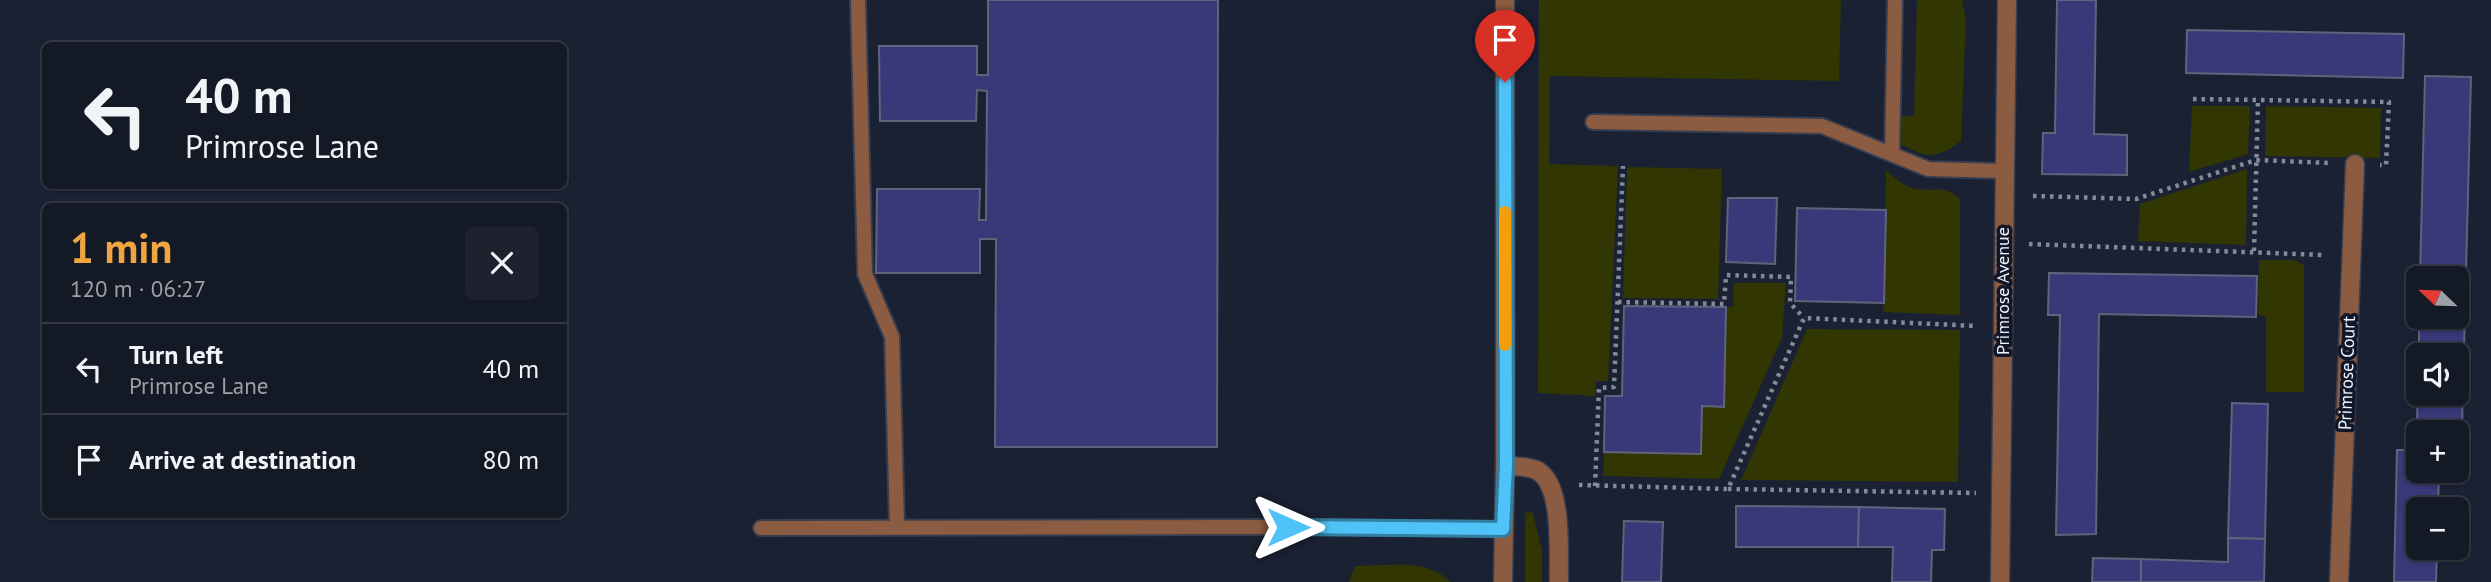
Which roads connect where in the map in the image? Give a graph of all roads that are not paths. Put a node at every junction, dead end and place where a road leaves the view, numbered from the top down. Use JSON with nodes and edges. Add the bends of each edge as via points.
{"nodes":[{"id":1,"x":1505,"y":0,"type":"edge"},
{"id":2,"x":2007,"y":0,"type":"edge"},
{"id":3,"x":858,"y":2,"type":"dead end"},
{"id":4,"x":1895,"y":3,"type":"dead end"},
{"id":5,"x":1593,"y":122,"type":"dead end"},
{"id":6,"x":1892,"y":154,"type":"junction"},
{"id":7,"x":2355,"y":164,"type":"dead end"},
{"id":8,"x":2003,"y":172,"type":"junction"},
{"id":9,"x":1506,"y":465,"type":"junction"},
{"id":10,"x":897,"y":527,"type":"junction"},
{"id":11,"x":761,"y":528,"type":"dead end"},
{"id":12,"x":1503,"y":529,"type":"junction"},
{"id":13,"x":1503,"y":582,"type":"edge"},
{"id":14,"x":1559,"y":582,"type":"edge"},
{"id":15,"x":2000,"y":582,"type":"edge"},
{"id":16,"x":2339,"y":582,"type":"edge"}],
"edges":[{"from":1,"to":9,"type":"street"},
{"from":2,"to":8,"type":"street","name":"Primrose Avenue"},
{"from":3,"to":10,"type":"lane","via":[[865,274],[892,337]]},
{"from":4,"to":6,"type":"lane"},
{"from":5,"to":6,"type":"lane","via":[[1822,126]]},
{"from":6,"to":8,"type":"lane","via":[[1928,169]]},
{"from":7,"to":16,"type":"street","name":"Primrose Court"},
{"from":8,"to":15,"type":"street","name":"Primrose Avenue"},
{"from":9,"to":12,"type":"street"},
{"from":9,"to":14,"type":"street","via":[[1538,471],[1550,484],[1556,501]]},
{"from":10,"to":11,"type":"lane"},
{"from":10,"to":12,"type":"lane"},
{"from":12,"to":13,"type":"street"}]}
